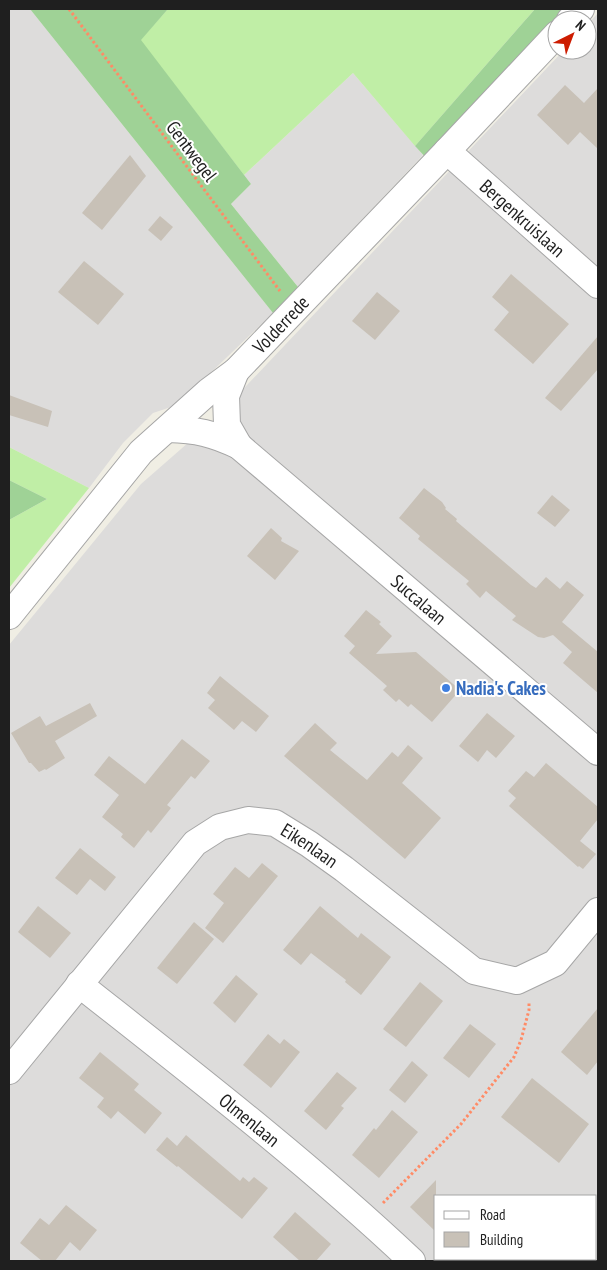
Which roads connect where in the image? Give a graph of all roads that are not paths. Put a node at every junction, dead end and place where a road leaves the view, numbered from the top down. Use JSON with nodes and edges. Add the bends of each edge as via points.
{"nodes":[{"id":1,"x":547,"y":45,"type":"edge"},
{"id":2,"x":447,"y":151,"type":"junction"},
{"id":3,"x":598,"y":285,"type":"edge"},
{"id":4,"x":236,"y":371,"type":"junction"},
{"id":5,"x":168,"y":429,"type":"junction"},
{"id":6,"x":239,"y":446,"type":"junction"},
{"id":7,"x":9,"y":616,"type":"edge"},
{"id":8,"x":598,"y":752,"type":"edge"},
{"id":9,"x":598,"y":911,"type":"edge"},
{"id":10,"x":79,"y":984,"type":"junction"},
{"id":11,"x":9,"y":1071,"type":"edge"},
{"id":12,"x":412,"y":1261,"type":"edge"}],
"edges":[{"from":1,"to":2,"type":"street","name":"Volderrede"},
{"from":2,"to":3,"type":"street","name":"Bergenkruislaan"},
{"from":2,"to":4,"type":"street","name":"Volderrede"},
{"from":4,"to":5,"type":"street","name":"Volderrede"},
{"from":4,"to":6,"type":"street","name":"Succalaan","via":[[226,396],[227,425]]},
{"from":5,"to":6,"type":"street","name":"Succalaan","via":[[216,435]]},
{"from":5,"to":7,"type":"street","name":"Volderrede","via":[[141,452]]},
{"from":6,"to":8,"type":"street","name":"Succalaan"},
{"from":9,"to":10,"type":"street","name":"Eikenlaan","via":[[555,963],[517,981],[474,971],[309,844],[275,823],[248,820],[220,827],[195,843]]},
{"from":10,"to":11,"type":"street","name":"Eikenlaan"},
{"from":10,"to":12,"type":"street","name":"Olmenlaan","via":[[288,1150]]}]}
